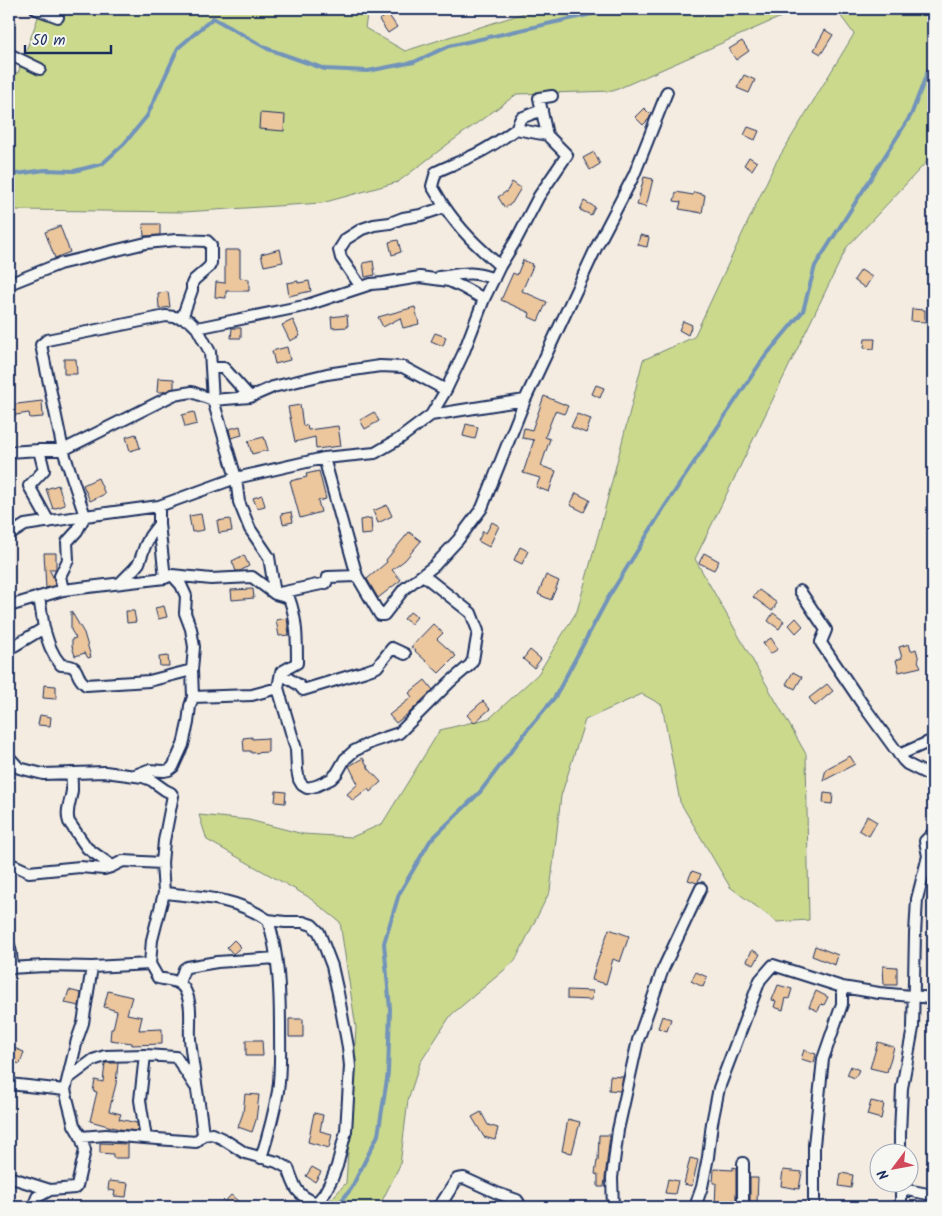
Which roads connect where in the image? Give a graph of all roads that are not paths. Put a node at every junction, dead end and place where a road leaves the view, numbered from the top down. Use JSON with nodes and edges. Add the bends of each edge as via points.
{"nodes":[{"id":1,"x":36,"y":9,"type":"edge"},
{"id":2,"x":58,"y":17,"type":"dead end"},
{"id":3,"x":9,"y":54,"type":"edge"},
{"id":4,"x":40,"y":69,"type":"dead end"},
{"id":5,"x":667,"y":92,"type":"dead end"},
{"id":6,"x":552,"y":96,"type":"dead end"},
{"id":7,"x":542,"y":110,"type":"junction"},
{"id":8,"x":516,"y":129,"type":"junction"},
{"id":9,"x":548,"y":136,"type":"junction"},
{"id":10,"x":444,"y":206,"type":"junction"},
{"id":11,"x":500,"y":266,"type":"junction"},
{"id":12,"x":432,"y":278,"type":"junction"},
{"id":13,"x":494,"y":279,"type":"junction"},
{"id":14,"x":9,"y":284,"type":"edge"},
{"id":15,"x":361,"y":287,"type":"junction"},
{"id":16,"x":484,"y":299,"type":"junction"},
{"id":17,"x":182,"y":318,"type":"junction"},
{"id":18,"x":197,"y":328,"type":"junction"},
{"id":19,"x":210,"y":352,"type":"junction"},
{"id":20,"x":211,"y":368,"type":"junction"},
{"id":21,"x":224,"y":368,"type":"junction"},
{"id":22,"x":446,"y":390,"type":"junction"},
{"id":23,"x":250,"y":397,"type":"junction"},
{"id":24,"x":213,"y":400,"type":"junction"},
{"id":25,"x":525,"y":400,"type":"junction"},
{"id":26,"x":432,"y":415,"type":"junction"},
{"id":27,"x":39,"y":450,"type":"junction"},
{"id":28,"x":63,"y":450,"type":"junction"},
{"id":29,"x":9,"y":452,"type":"edge"},
{"id":30,"x":324,"y":458,"type":"junction"},
{"id":31,"x":236,"y":478,"type":"junction"},
{"id":32,"x":159,"y":506,"type":"junction"},
{"id":33,"x":85,"y":516,"type":"junction"},
{"id":34,"x":48,"y":522,"type":"junction"},
{"id":35,"x":159,"y":524,"type":"junction"},
{"id":36,"x":9,"y":535,"type":"edge"},
{"id":37,"x":423,"y":575,"type":"junction"},
{"id":38,"x":169,"y":576,"type":"junction"},
{"id":39,"x":357,"y":576,"type":"junction"},
{"id":40,"x":121,"y":582,"type":"junction"},
{"id":41,"x":63,"y":590,"type":"junction"},
{"id":42,"x":800,"y":590,"type":"dead end"},
{"id":43,"x":275,"y":594,"type":"junction"},
{"id":44,"x":39,"y":597,"type":"junction"},
{"id":45,"x":9,"y":606,"type":"edge"},
{"id":46,"x":44,"y":628,"type":"junction"},
{"id":47,"x":9,"y":649,"type":"edge"},
{"id":48,"x":405,"y":654,"type":"dead end"},
{"id":49,"x":192,"y":670,"type":"junction"},
{"id":50,"x":281,"y":674,"type":"junction"},
{"id":51,"x":278,"y":688,"type":"junction"},
{"id":52,"x":193,"y":697,"type":"junction"},
{"id":53,"x":933,"y":740,"type":"edge"},
{"id":54,"x":900,"y":755,"type":"junction"},
{"id":55,"x":9,"y":757,"type":"edge"},
{"id":56,"x":72,"y":774,"type":"junction"},
{"id":57,"x":135,"y":776,"type":"junction"},
{"id":58,"x":933,"y":777,"type":"edge"},
{"id":59,"x":933,"y":833,"type":"edge"},
{"id":60,"x":162,"y":863,"type":"junction"},
{"id":61,"x":9,"y":864,"type":"edge"},
{"id":62,"x":110,"y":867,"type":"junction"},
{"id":63,"x":701,"y":888,"type":"dead end"},
{"id":64,"x":164,"y":893,"type":"junction"},
{"id":65,"x":268,"y":920,"type":"junction"},
{"id":66,"x":9,"y":946,"type":"edge"},
{"id":67,"x":276,"y":958,"type":"junction"},
{"id":68,"x":150,"y":964,"type":"junction"},
{"id":69,"x":92,"y":967,"type":"junction"},
{"id":70,"x":10,"y":968,"type":"edge"},
{"id":71,"x":179,"y":983,"type":"junction"},
{"id":72,"x":842,"y":987,"type":"junction"},
{"id":73,"x":914,"y":996,"type":"junction"},
{"id":74,"x":933,"y":998,"type":"edge"},
{"id":75,"x":145,"y":1055,"type":"junction"},
{"id":76,"x":69,"y":1078,"type":"junction"},
{"id":77,"x":9,"y":1084,"type":"edge"},
{"id":78,"x":65,"y":1090,"type":"junction"},
{"id":79,"x":198,"y":1090,"type":"junction"},
{"id":80,"x":203,"y":1135,"type":"junction"},
{"id":81,"x":81,"y":1137,"type":"junction"},
{"id":82,"x":146,"y":1138,"type":"junction"},
{"id":83,"x":900,"y":1144,"type":"edge"},
{"id":84,"x":261,"y":1158,"type":"junction"},
{"id":85,"x":743,"y":1163,"type":"dead end"},
{"id":86,"x":9,"y":1177,"type":"edge"},
{"id":87,"x":50,"y":1190,"type":"junction"},
{"id":88,"x":920,"y":1192,"type":"edge"},
{"id":89,"x":902,"y":1194,"type":"edge"},
{"id":90,"x":933,"y":1196,"type":"edge"},
{"id":91,"x":33,"y":1207,"type":"edge"},
{"id":92,"x":437,"y":1207,"type":"edge"},
{"id":93,"x":517,"y":1207,"type":"edge"},
{"id":94,"x":612,"y":1207,"type":"edge"},
{"id":95,"x":695,"y":1207,"type":"edge"},
{"id":96,"x":743,"y":1207,"type":"edge"},
{"id":97,"x":814,"y":1207,"type":"edge"},
{"id":98,"x":901,"y":1207,"type":"edge"}],
"edges":[{"from":1,"to":2,"type":"street"},
{"from":3,"to":4,"type":"street"},
{"from":5,"to":25,"type":"street","via":[[634,176],[597,246]]},
{"from":6,"to":7,"type":"street","via":[[539,98]]},
{"from":7,"to":8,"type":"street","via":[[522,118]]},
{"from":7,"to":9,"type":"street"},
{"from":8,"to":9,"type":"street"},
{"from":8,"to":10,"type":"street","via":[[486,149],[436,172],[432,186]]},
{"from":9,"to":11,"type":"street","via":[[567,154]]},
{"from":10,"to":11,"type":"street","via":[[475,244]]},
{"from":10,"to":15,"type":"street","via":[[362,229],[346,239],[338,250]]},
{"from":11,"to":13,"type":"street"},
{"from":12,"to":13,"type":"street","via":[[465,273]]},
{"from":12,"to":15,"type":"street","via":[[402,279]]},
{"from":12,"to":16,"type":"street","via":[[464,288]]},
{"from":13,"to":16,"type":"street"},
{"from":14,"to":17,"type":"street","via":[[59,264],[146,243],[207,241],[211,245],[211,264],[194,280]]},
{"from":15,"to":18,"type":"street","via":[[304,306]]},
{"from":16,"to":22,"type":"street"},
{"from":17,"to":18,"type":"street"},
{"from":17,"to":28,"type":"street","via":[[166,316],[43,342],[41,348]]},
{"from":18,"to":19,"type":"street"},
{"from":19,"to":20,"type":"street"},
{"from":19,"to":21,"type":"street"},
{"from":20,"to":21,"type":"street"},
{"from":20,"to":24,"type":"street"},
{"from":21,"to":23,"type":"street"},
{"from":22,"to":23,"type":"street","via":[[403,367],[380,366],[327,374],[273,387]]},
{"from":22,"to":26,"type":"street"},
{"from":23,"to":24,"type":"street"},
{"from":24,"to":28,"type":"street","via":[[192,392],[173,395]]},
{"from":24,"to":31,"type":"street"},
{"from":25,"to":26,"type":"street"},
{"from":25,"to":37,"type":"street","via":[[482,508],[458,540]]},
{"from":26,"to":30,"type":"street","via":[[376,454]]},
{"from":27,"to":28,"type":"street"},
{"from":27,"to":29,"type":"street"},
{"from":27,"to":34,"type":"street","via":[[44,470],[29,486]]},
{"from":28,"to":33,"type":"street"},
{"from":30,"to":31,"type":"street"},
{"from":30,"to":39,"type":"street"},
{"from":31,"to":32,"type":"street"},
{"from":31,"to":43,"type":"street","via":[[239,502],[250,529],[269,557]]},
{"from":32,"to":33,"type":"street"},
{"from":32,"to":35,"type":"street"},
{"from":33,"to":34,"type":"street"},
{"from":33,"to":41,"type":"street","via":[[67,542],[68,560],[60,576]]},
{"from":34,"to":36,"type":"street","via":[[25,525]]},
{"from":35,"to":38,"type":"street"},
{"from":35,"to":40,"type":"street","via":[[134,570]]},
{"from":37,"to":39,"type":"street","via":[[404,589],[381,616]]},
{"from":37,"to":51,"type":"street","via":[[471,613],[478,631],[470,666],[399,733],[354,751],[344,759],[331,779],[307,788],[299,780],[296,749]]},
{"from":38,"to":40,"type":"street"},
{"from":38,"to":43,"type":"street","via":[[252,577]]},
{"from":38,"to":49,"type":"street","via":[[181,585],[186,596],[185,613],[194,647]]},
{"from":39,"to":43,"type":"street","via":[[328,576],[326,583]]},
{"from":40,"to":41,"type":"street"},
{"from":41,"to":44,"type":"street"},
{"from":42,"to":54,"type":"street","via":[[826,630],[821,642]]},
{"from":43,"to":50,"type":"street","via":[[289,598],[297,633],[297,663]]},
{"from":44,"to":45,"type":"street"},
{"from":44,"to":46,"type":"street"},
{"from":46,"to":47,"type":"street"},
{"from":46,"to":49,"type":"street","via":[[54,657],[61,665],[74,667],[86,685],[149,681]]},
{"from":48,"to":50,"type":"street","via":[[392,648],[377,666],[303,690]]},
{"from":49,"to":52,"type":"street"},
{"from":50,"to":51,"type":"street"},
{"from":51,"to":52,"type":"street","via":[[252,695]]},
{"from":52,"to":57,"type":"street","via":[[183,745],[173,767],[164,771],[148,770]]},
{"from":53,"to":54,"type":"street"},
{"from":54,"to":58,"type":"street","via":[[907,764]]},
{"from":55,"to":56,"type":"street","via":[[19,768],[43,774]]},
{"from":56,"to":57,"type":"street","via":[[105,772]]},
{"from":56,"to":62,"type":"street","via":[[69,822],[87,848]]},
{"from":57,"to":60,"type":"street","via":[[151,780],[173,796]]},
{"from":59,"to":73,"type":"street","via":[[924,841],[928,856],[917,899]]},
{"from":60,"to":62,"type":"street","via":[[123,861]]},
{"from":60,"to":64,"type":"street"},
{"from":61,"to":62,"type":"street","via":[[29,872]]},
{"from":63,"to":94,"type":"street","via":[[663,970],[638,1040],[618,1130]]},
{"from":64,"to":65,"type":"street","via":[[214,898],[247,908]]},
{"from":64,"to":68,"type":"street","via":[[152,940]]},
{"from":65,"to":67,"type":"street"},
{"from":65,"to":84,"type":"street","via":[[303,922],[319,932],[332,966],[350,1066],[346,1131],[336,1166],[318,1201],[314,1202],[296,1190],[288,1168]]},
{"from":66,"to":70,"type":"street"},
{"from":67,"to":71,"type":"street","via":[[187,967]]},
{"from":67,"to":84,"type":"street","via":[[280,1071],[274,1114]]},
{"from":68,"to":69,"type":"street"},
{"from":68,"to":71,"type":"street","via":[[158,978]]},
{"from":69,"to":70,"type":"street"},
{"from":69,"to":76,"type":"street"},
{"from":71,"to":79,"type":"street","via":[[185,990],[190,1008],[190,1038]]},
{"from":72,"to":73,"type":"street"},
{"from":72,"to":95,"type":"street","via":[[773,965],[760,980],[719,1088],[708,1158]]},
{"from":72,"to":97,"type":"street","via":[[842,1004],[823,1060],[814,1145]]},
{"from":73,"to":74,"type":"street"},
{"from":73,"to":83,"type":"street","via":[[913,1028],[902,1088]]},
{"from":75,"to":76,"type":"street","via":[[104,1056]]},
{"from":75,"to":79,"type":"street","via":[[176,1057]]},
{"from":75,"to":82,"type":"street","via":[[140,1100]]},
{"from":76,"to":78,"type":"street"},
{"from":77,"to":78,"type":"street"},
{"from":78,"to":81,"type":"street","via":[[74,1126]]},
{"from":79,"to":80,"type":"street"},
{"from":80,"to":82,"type":"street","via":[[196,1142]]},
{"from":80,"to":84,"type":"street","via":[[212,1134],[245,1153]]},
{"from":81,"to":82,"type":"street","via":[[106,1134]]},
{"from":81,"to":87,"type":"street","via":[[85,1150],[78,1186],[72,1190]]},
{"from":85,"to":96,"type":"street"},
{"from":86,"to":87,"type":"street"},
{"from":87,"to":91,"type":"street","via":[[37,1196]]},
{"from":88,"to":90,"type":"street"},
{"from":89,"to":98,"type":"street"},
{"from":92,"to":93,"type":"street","via":[[457,1179],[464,1178],[516,1200],[519,1203]]}]}
